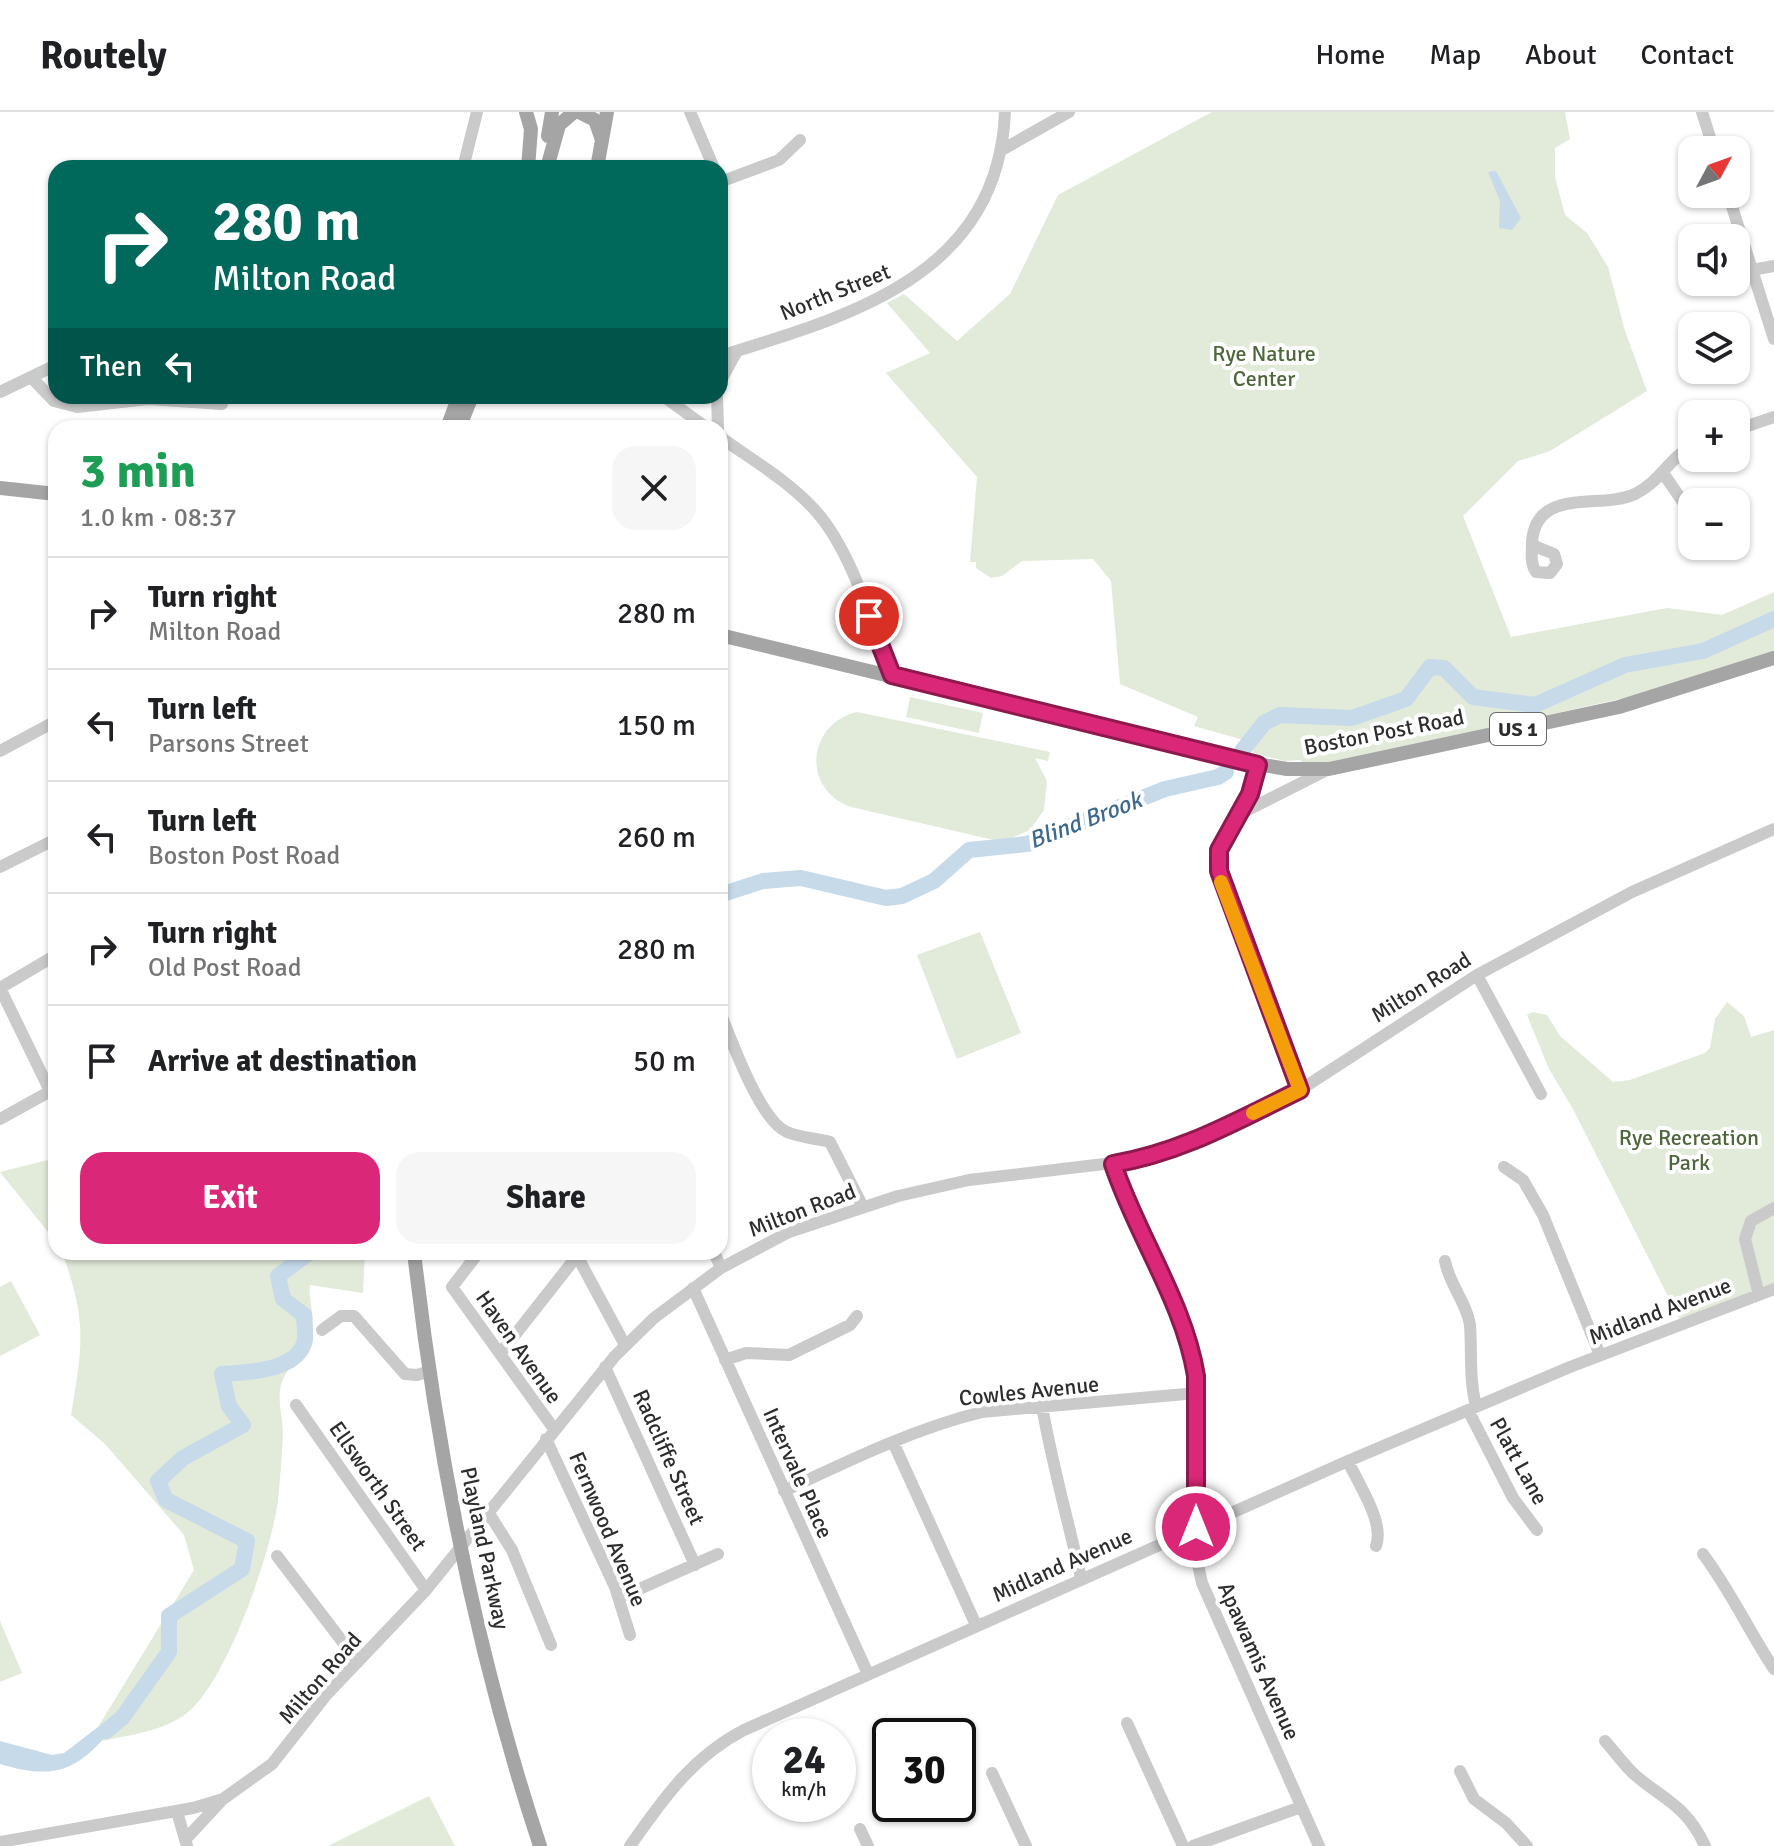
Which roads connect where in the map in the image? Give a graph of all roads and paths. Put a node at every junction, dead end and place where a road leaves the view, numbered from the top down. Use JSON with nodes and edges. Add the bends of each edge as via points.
{"nodes":[{"id":1,"x":477,"y":112,"type":"edge"},
{"id":2,"x":526,"y":112,"type":"edge"},
{"id":3,"x":540,"y":112,"type":"edge"},
{"id":4,"x":552,"y":112,"type":"edge"},
{"id":5,"x":576,"y":112,"type":"edge"},
{"id":6,"x":607,"y":112,"type":"edge"},
{"id":7,"x":690,"y":112,"type":"edge"},
{"id":8,"x":1005,"y":112,"type":"edge"},
{"id":9,"x":1069,"y":112,"type":"edge"},
{"id":10,"x":1702,"y":112,"type":"edge"},
{"id":11,"x":1710,"y":136,"type":"edge"},
{"id":12,"x":800,"y":140,"type":"dead end"},
{"id":13,"x":602,"y":145,"type":"junction"},
{"id":14,"x":1000,"y":151,"type":"junction"},
{"id":15,"x":465,"y":160,"type":"edge"},
{"id":16,"x":530,"y":160,"type":"edge"},
{"id":17,"x":531,"y":160,"type":"edge"},
{"id":18,"x":547,"y":160,"type":"edge"},
{"id":19,"x":548,"y":160,"type":"edge"},
{"id":20,"x":599,"y":160,"type":"edge"},
{"id":21,"x":711,"y":160,"type":"edge"},
{"id":22,"x":728,"y":178,"type":"edge"},
{"id":23,"x":1732,"y":208,"type":"edge"},
{"id":24,"x":1774,"y":266,"type":"edge"},
{"id":25,"x":1752,"y":270,"type":"junction"},
{"id":26,"x":1774,"y":339,"type":"edge"},
{"id":27,"x":737,"y":351,"type":"junction"},
{"id":28,"x":728,"y":354,"type":"edge"},
{"id":29,"x":728,"y":367,"type":"edge"},
{"id":30,"x":48,"y":369,"type":"edge"},
{"id":31,"x":31,"y":377,"type":"junction"},
{"id":32,"x":0,"y":392,"type":"edge"},
{"id":33,"x":48,"y":395,"type":"edge"},
{"id":34,"x":66,"y":404,"type":"edge"},
{"id":35,"x":100,"y":404,"type":"edge"},
{"id":36,"x":674,"y":404,"type":"edge"},
{"id":37,"x":1774,"y":417,"type":"edge"},
{"id":38,"x":696,"y":420,"type":"edge"},
{"id":39,"x":1750,"y":425,"type":"edge"},
{"id":40,"x":728,"y":443,"type":"edge"},
{"id":41,"x":1678,"y":455,"type":"edge"},
{"id":42,"x":1663,"y":473,"type":"junction"},
{"id":43,"x":0,"y":488,"type":"edge"},
{"id":44,"x":48,"y":493,"type":"edge"},
{"id":45,"x":1678,"y":495,"type":"edge"},
{"id":46,"x":1532,"y":545,"type":"dead end"},
{"id":47,"x":728,"y":637,"type":"edge"},
{"id":48,"x":1774,"y":658,"type":"edge"},
{"id":49,"x":892,"y":675,"type":"junction"},
{"id":50,"x":48,"y":725,"type":"edge"},
{"id":51,"x":0,"y":751,"type":"edge"},
{"id":52,"x":1258,"y":765,"type":"junction"},
{"id":53,"x":1329,"y":769,"type":"junction"},
{"id":54,"x":1240,"y":814,"type":"junction"},
{"id":55,"x":1774,"y":829,"type":"edge"},
{"id":56,"x":48,"y":843,"type":"edge"},
{"id":57,"x":0,"y":867,"type":"edge"},
{"id":58,"x":48,"y":960,"type":"edge"},
{"id":59,"x":1477,"y":975,"type":"junction"},
{"id":60,"x":0,"y":988,"type":"edge"},
{"id":61,"x":728,"y":1030,"type":"edge"},
{"id":62,"x":48,"y":1080,"type":"edge"},
{"id":63,"x":1300,"y":1090,"type":"junction"},
{"id":64,"x":48,"y":1093,"type":"edge"},
{"id":65,"x":1541,"y":1094,"type":"dead end"},
{"id":66,"x":0,"y":1119,"type":"edge"},
{"id":67,"x":1113,"y":1164,"type":"junction"},
{"id":68,"x":1504,"y":1167,"type":"dead end"},
{"id":69,"x":863,"y":1207,"type":"junction"},
{"id":70,"x":1774,"y":1208,"type":"edge"},
{"id":71,"x":415,"y":1260,"type":"edge"},
{"id":72,"x":473,"y":1260,"type":"edge"},
{"id":73,"x":571,"y":1260,"type":"edge"},
{"id":74,"x":579,"y":1260,"type":"edge"},
{"id":75,"x":718,"y":1260,"type":"edge"},
{"id":76,"x":1445,"y":1261,"type":"dead end"},
{"id":77,"x":721,"y":1268,"type":"junction"},
{"id":78,"x":693,"y":1288,"type":"junction"},
{"id":79,"x":1774,"y":1289,"type":"edge"},
{"id":80,"x":1759,"y":1295,"type":"junction"},
{"id":81,"x":857,"y":1316,"type":"dead end"},
{"id":82,"x":322,"y":1330,"type":"dead end"},
{"id":83,"x":625,"y":1345,"type":"junction"},
{"id":84,"x":500,"y":1354,"type":"junction"},
{"id":85,"x":1600,"y":1355,"type":"junction"},
{"id":86,"x":725,"y":1360,"type":"junction"},
{"id":87,"x":605,"y":1367,"type":"junction"},
{"id":88,"x":430,"y":1371,"type":"junction"},
{"id":89,"x":1197,"y":1393,"type":"junction"},
{"id":90,"x":296,"y":1405,"type":"dead end"},
{"id":91,"x":1042,"y":1406,"type":"junction"},
{"id":92,"x":1472,"y":1408,"type":"junction"},
{"id":93,"x":550,"y":1434,"type":"junction"},
{"id":94,"x":893,"y":1442,"type":"junction"},
{"id":95,"x":1348,"y":1461,"type":"junction"},
{"id":96,"x":784,"y":1491,"type":"junction"},
{"id":97,"x":488,"y":1512,"type":"junction"},
{"id":98,"x":1196,"y":1527,"type":"junction"},
{"id":99,"x":1537,"y":1530,"type":"dead end"},
{"id":100,"x":1376,"y":1546,"type":"dead end"},
{"id":101,"x":460,"y":1548,"type":"junction"},
{"id":102,"x":718,"y":1554,"type":"dead end"},
{"id":103,"x":1703,"y":1554,"type":"dead end"},
{"id":104,"x":277,"y":1556,"type":"dead end"},
{"id":105,"x":695,"y":1565,"type":"junction"},
{"id":106,"x":1081,"y":1578,"type":"junction"},
{"id":107,"x":426,"y":1590,"type":"junction"},
{"id":108,"x":619,"y":1598,"type":"junction"},
{"id":109,"x":976,"y":1625,"type":"junction"},
{"id":110,"x":630,"y":1635,"type":"dead end"},
{"id":111,"x":551,"y":1645,"type":"dead end"},
{"id":112,"x":358,"y":1662,"type":"junction"},
{"id":113,"x":1774,"y":1669,"type":"edge"},
{"id":114,"x":868,"y":1674,"type":"junction"},
{"id":115,"x":1127,"y":1723,"type":"dead end"},
{"id":116,"x":1605,"y":1741,"type":"dead end"},
{"id":117,"x":1460,"y":1771,"type":"dead end"},
{"id":118,"x":992,"y":1773,"type":"dead end"},
{"id":119,"x":223,"y":1799,"type":"junction"},
{"id":120,"x":1301,"y":1807,"type":"junction"},
{"id":121,"x":177,"y":1812,"type":"junction"},
{"id":122,"x":860,"y":1829,"type":"dead end"},
{"id":123,"x":6,"y":1843,"type":"edge"},
{"id":124,"x":186,"y":1843,"type":"edge"},
{"id":125,"x":540,"y":1846,"type":"edge"},
{"id":126,"x":630,"y":1846,"type":"edge"},
{"id":127,"x":868,"y":1846,"type":"edge"},
{"id":128,"x":1026,"y":1846,"type":"edge"},
{"id":129,"x":1183,"y":1846,"type":"edge"},
{"id":130,"x":1193,"y":1846,"type":"edge"},
{"id":131,"x":1319,"y":1846,"type":"edge"},
{"id":132,"x":1527,"y":1846,"type":"edge"},
{"id":133,"x":1705,"y":1846,"type":"edge"}],
"edges":[{"from":1,"to":15,"type":"street"},
{"from":2,"to":16,"type":"main road"},
{"from":3,"to":17,"type":"main road"},
{"from":4,"to":18,"type":"main road"},
{"from":5,"to":13,"type":"main road","via":[[595,120]]},
{"from":5,"to":19,"type":"main road","via":[[559,125]]},
{"from":6,"to":13,"type":"main road"},
{"from":7,"to":21,"type":"street"},
{"from":8,"to":14,"type":"street","name":"North Street"},
{"from":9,"to":14,"type":"street"},
{"from":10,"to":11,"type":"street"},
{"from":12,"to":22,"type":"street","via":[[779,160]]},
{"from":13,"to":20,"type":"main road"},
{"from":14,"to":27,"type":"street","name":"North Street","via":[[967,225],[919,276],[878,300]]},
{"from":23,"to":25,"type":"street"},
{"from":24,"to":25,"type":"street"},
{"from":25,"to":26,"type":"street"},
{"from":27,"to":28,"type":"street","name":"North Street"},
{"from":27,"to":29,"type":"street"},
{"from":30,"to":31,"type":"street"},
{"from":31,"to":32,"type":"street"},
{"from":31,"to":33,"type":"street"},
{"from":34,"to":35,"type":"street"},
{"from":36,"to":38,"type":"street"},
{"from":37,"to":39,"type":"street"},
{"from":40,"to":49,"type":"street","via":[[822,518],[843,555]]},
{"from":41,"to":42,"type":"street"},
{"from":42,"to":45,"type":"street"},
{"from":42,"to":46,"type":"street","via":[[1632,496],[1562,504],[1537,521]]},
{"from":43,"to":44,"type":"main road"},
{"from":47,"to":49,"type":"main road","name":"Boston Post Road","number":"US 1"},
{"from":48,"to":53,"type":"main road","name":"Boston Post Road","number":"US 1","via":[[1636,703]]},
{"from":49,"to":52,"type":"main road","name":"Boston Post Road","number":"US 1"},
{"from":50,"to":51,"type":"street"},
{"from":52,"to":53,"type":"main road","name":"Boston Post Road","number":"US 1"},
{"from":52,"to":54,"type":"street"},
{"from":53,"to":54,"type":"street"},
{"from":54,"to":63,"type":"street","via":[[1219,850],[1221,881]]},
{"from":55,"to":59,"type":"street","name":"Milton Road","via":[[1632,892]]},
{"from":56,"to":57,"type":"street"},
{"from":58,"to":60,"type":"street"},
{"from":59,"to":63,"type":"street","name":"Milton Road"},
{"from":59,"to":65,"type":"street"},
{"from":60,"to":62,"type":"street"},
{"from":61,"to":69,"type":"street","via":[[772,1119],[784,1132],[830,1142]]},
{"from":63,"to":67,"type":"street","name":"Milton Road","via":[[1194,1142]]},
{"from":64,"to":66,"type":"street"},
{"from":67,"to":69,"type":"street","name":"Milton Road","via":[[969,1180]]},
{"from":67,"to":89,"type":"street","name":"Apawamis Avenue","via":[[1188,1336]]},
{"from":68,"to":85,"type":"street","via":[[1523,1180],[1543,1215]]},
{"from":69,"to":77,"type":"street","name":"Milton Road","via":[[789,1232]]},
{"from":70,"to":80,"type":"street","via":[[1751,1221],[1745,1239]]},
{"from":71,"to":88,"type":"main road","name":"Playland Parkway"},
{"from":72,"to":84,"type":"street","name":"Haven Avenue","via":[[452,1287]]},
{"from":73,"to":84,"type":"street"},
{"from":74,"to":83,"type":"street"},
{"from":75,"to":77,"type":"street"},
{"from":76,"to":92,"type":"street","name":"Platt Lane","via":[[1470,1323]]},
{"from":77,"to":78,"type":"street","name":"Milton Road"},
{"from":78,"to":83,"type":"street","name":"Milton Road"},
{"from":78,"to":86,"type":"street","name":"Intervale Place"},
{"from":79,"to":80,"type":"street","name":"Midland Avenue"},
{"from":80,"to":85,"type":"street","name":"Midland Avenue"},
{"from":81,"to":86,"type":"street","via":[[850,1325],[789,1355],[746,1353]]},
{"from":82,"to":88,"type":"street","via":[[341,1316],[354,1316],[405,1374]]},
{"from":83,"to":87,"type":"street","name":"Milton Road"},
{"from":84,"to":93,"type":"street","name":"Haven Avenue"},
{"from":85,"to":92,"type":"street","name":"Midland Avenue"},
{"from":86,"to":96,"type":"street","name":"Intervale Place"},
{"from":87,"to":93,"type":"street","name":"Milton Road"},
{"from":87,"to":105,"type":"street","name":"Radcliffe Street"},
{"from":88,"to":101,"type":"main road","name":"Playland Parkway"},
{"from":89,"to":91,"type":"street","name":"Cowles Avenue"},
{"from":89,"to":98,"type":"street","name":"Apawamis Avenue"},
{"from":90,"to":107,"type":"street","name":"Ellsworth Street"},
{"from":91,"to":94,"type":"street","name":"Cowles Avenue","via":[[947,1420]]},
{"from":91,"to":106,"type":"street"},
{"from":92,"to":95,"type":"street","name":"Midland Avenue"},
{"from":92,"to":99,"type":"street","name":"Platt Lane","via":[[1513,1498]]},
{"from":93,"to":97,"type":"street","name":"Milton Road"},
{"from":93,"to":108,"type":"street","name":"Fernwood Avenue"},
{"from":94,"to":96,"type":"street","name":"Cowles Avenue"},
{"from":94,"to":109,"type":"street"},
{"from":95,"to":98,"type":"street","name":"Midland Avenue"},
{"from":95,"to":100,"type":"street","via":[[1374,1518]]},
{"from":96,"to":114,"type":"street","name":"Intervale Place"},
{"from":97,"to":101,"type":"street","name":"Milton Road"},
{"from":97,"to":111,"type":"street","via":[[512,1550]]},
{"from":98,"to":106,"type":"street","name":"Midland Avenue"},
{"from":98,"to":120,"type":"street","name":"Apawamis Avenue","via":[[1202,1583]]},
{"from":101,"to":107,"type":"street","name":"Milton Road"},
{"from":101,"to":125,"type":"main road","name":"Playland Parkway","via":[[495,1695]]},
{"from":102,"to":105,"type":"street"},
{"from":103,"to":113,"type":"street","via":[[1727,1585]]},
{"from":104,"to":112,"type":"street"},
{"from":105,"to":108,"type":"street"},
{"from":106,"to":109,"type":"street","name":"Midland Avenue"},
{"from":107,"to":112,"type":"street","name":"Milton Road"},
{"from":108,"to":110,"type":"street","name":"Fernwood Avenue"},
{"from":109,"to":114,"type":"street","name":"Midland Avenue"},
{"from":112,"to":119,"type":"street","name":"Milton Road","via":[[277,1758]]},
{"from":114,"to":126,"type":"street","name":"Midland Avenue","via":[[711,1749],[675,1785]]},
{"from":115,"to":129,"type":"street"},
{"from":116,"to":133,"type":"street","via":[[1635,1775],[1670,1799]]},
{"from":117,"to":132,"type":"street","via":[[1474,1799]]},
{"from":118,"to":128,"type":"street"},
{"from":119,"to":121,"type":"street","name":"Milton Road"},
{"from":119,"to":124,"type":"street"},
{"from":120,"to":130,"type":"street"},
{"from":120,"to":131,"type":"street","name":"Apawamis Avenue"},
{"from":121,"to":123,"type":"street","name":"Milton Road"},
{"from":121,"to":124,"type":"street"},
{"from":122,"to":127,"type":"street"}]}
